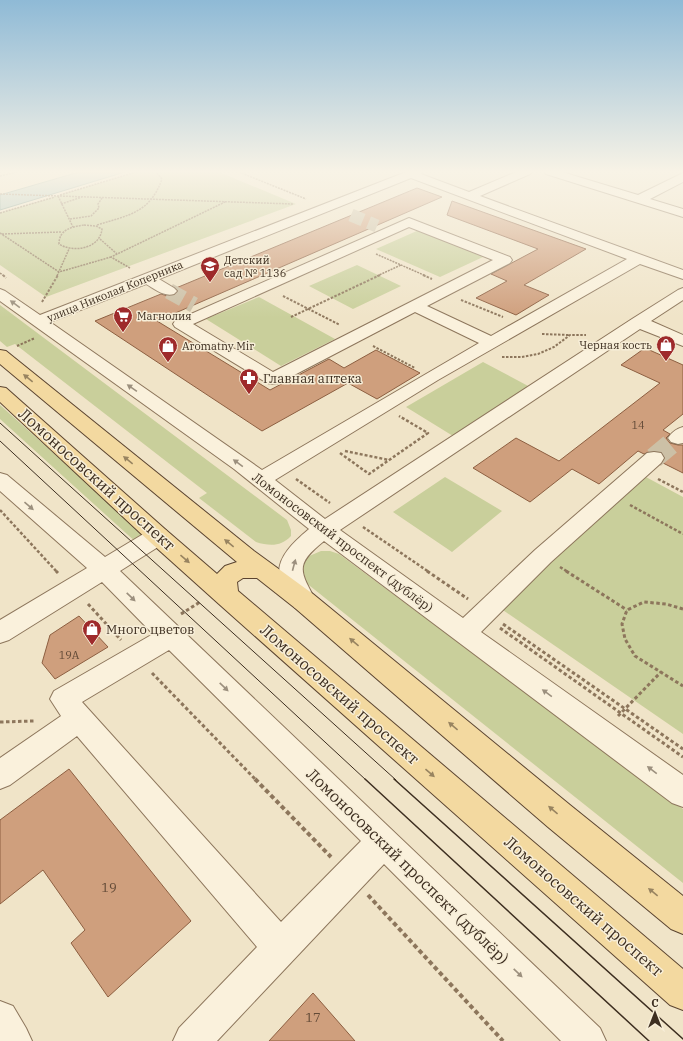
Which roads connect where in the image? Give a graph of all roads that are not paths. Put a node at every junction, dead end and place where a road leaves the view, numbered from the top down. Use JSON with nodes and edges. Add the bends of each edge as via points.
{"nodes":[{"id":1,"x":292,"y":221,"type":"edge"},
{"id":2,"x":535,"y":221,"type":"edge"},
{"id":3,"x":638,"y":259,"type":"junction"},
{"id":4,"x":683,"y":276,"type":"edge"},
{"id":5,"x":147,"y":278,"type":"junction"},
{"id":6,"x":169,"y":291,"type":"tunnel mouth"},
{"id":7,"x":683,"y":293,"type":"edge"},
{"id":8,"x":0,"y":294,"type":"edge"},
{"id":9,"x":414,"y":306,"type":"junction"},
{"id":10,"x":39,"y":321,"type":"junction"},
{"id":11,"x":638,"y":322,"type":"junction"},
{"id":12,"x":683,"y":341,"type":"edge"},
{"id":13,"x":491,"y":342,"type":"junction"},
{"id":14,"x":7,"y":351,"type":"edge"},
{"id":15,"x":0,"y":392,"type":"edge"},
{"id":16,"x":647,"y":464,"type":"tunnel mouth"},
{"id":17,"x":260,"y":480,"type":"junction"},
{"id":18,"x":0,"y":481,"type":"edge"},
{"id":19,"x":324,"y":530,"type":"junction"},
{"id":20,"x":158,"y":536,"type":"junction"},
{"id":21,"x":103,"y":569,"type":"junction"},
{"id":22,"x":264,"y":571,"type":"junction"},
{"id":23,"x":228,"y":597,"type":"junction"},
{"id":24,"x":304,"y":601,"type":"junction"},
{"id":25,"x":464,"y":632,"type":"junction"},
{"id":26,"x":0,"y":633,"type":"edge"},
{"id":27,"x":171,"y":636,"type":"junction"},
{"id":28,"x":78,"y":719,"type":"junction"},
{"id":29,"x":0,"y":775,"type":"edge"},
{"id":30,"x":683,"y":793,"type":"edge"},
{"id":31,"x":383,"y":842,"type":"junction"},
{"id":32,"x":683,"y":917,"type":"edge"},
{"id":33,"x":281,"y":948,"type":"junction"},
{"id":34,"x":683,"y":992,"type":"edge"},
{"id":35,"x":0,"y":1019,"type":"edge"},
{"id":36,"x":13,"y":1041,"type":"edge"},
{"id":37,"x":192,"y":1041,"type":"edge"},
{"id":38,"x":587,"y":1041,"type":"edge"}],
"edges":[{"from":1,"to":5,"type":"street","name":"улица Николая Коперника"},
{"from":2,"to":3,"type":"street"},
{"from":3,"to":4,"type":"street"},
{"from":3,"to":13,"type":"street"},
{"from":5,"to":6,"type":"street"},
{"from":5,"to":10,"type":"street","name":"улица Николая Коперника"},
{"from":7,"to":11,"type":"street"},
{"from":10,"to":8,"type":"street","name":"Ломоносовский проспект (дублёр)","one_way":true},
{"from":9,"to":9,"type":"street","via":[[272,379],[181,324],[200,308],[264,286],[356,245],[382,228],[409,222],[505,260]]},
{"from":9,"to":13,"type":"street"},
{"from":17,"to":10,"type":"street","name":"Ломоносовский проспект (дублёр)","one_way":true},
{"from":11,"to":12,"type":"street"},
{"from":11,"to":19,"type":"street"},
{"from":13,"to":17,"type":"street"},
{"from":22,"to":14,"type":"main road","one_way":true},
{"from":15,"to":20,"type":"main road","name":"Ломоносовский проспект"},
{"from":16,"to":25,"type":"street","via":[[543,556]]},
{"from":17,"to":19,"type":"street","name":"Ломоносовский проспект (дублёр)"},
{"from":18,"to":21,"type":"street","name":"Ломоносовский проспект (дублёр)","one_way":true},
{"from":24,"to":19,"type":"street","one_way":true,"via":[[292,576],[292,564],[302,547]]},
{"from":19,"to":25,"type":"street","name":"Ломоносовский проспект (дублёр)"},
{"from":20,"to":21,"type":"street"},
{"from":20,"to":23,"type":"main road","name":"Ломоносовский проспект","one_way":true},
{"from":21,"to":26,"type":"street"},
{"from":21,"to":27,"type":"street","name":"Ломоносовский проспект (дублёр)","one_way":true},
{"from":22,"to":23,"type":"main road","via":[[248,567],[232,573],[224,584]]},
{"from":22,"to":24,"type":"main road"},
{"from":23,"to":34,"type":"main road","name":"Ломоносовский проспект","one_way":true},
{"from":32,"to":24,"type":"main road","one_way":true},
{"from":30,"to":25,"type":"street","name":"Ломоносовский проспект (дублёр)","one_way":true},
{"from":27,"to":28,"type":"street","via":[[64,699]]},
{"from":27,"to":31,"type":"street","name":"Ломоносовский проспект (дублёр)","one_way":true},
{"from":28,"to":29,"type":"street"},
{"from":28,"to":33,"type":"street"},
{"from":31,"to":33,"type":"street"},
{"from":31,"to":38,"type":"street","name":"Ломоносовский проспект (дублёр)","one_way":true},
{"from":33,"to":37,"type":"street"},
{"from":35,"to":36,"type":"street"}]}
